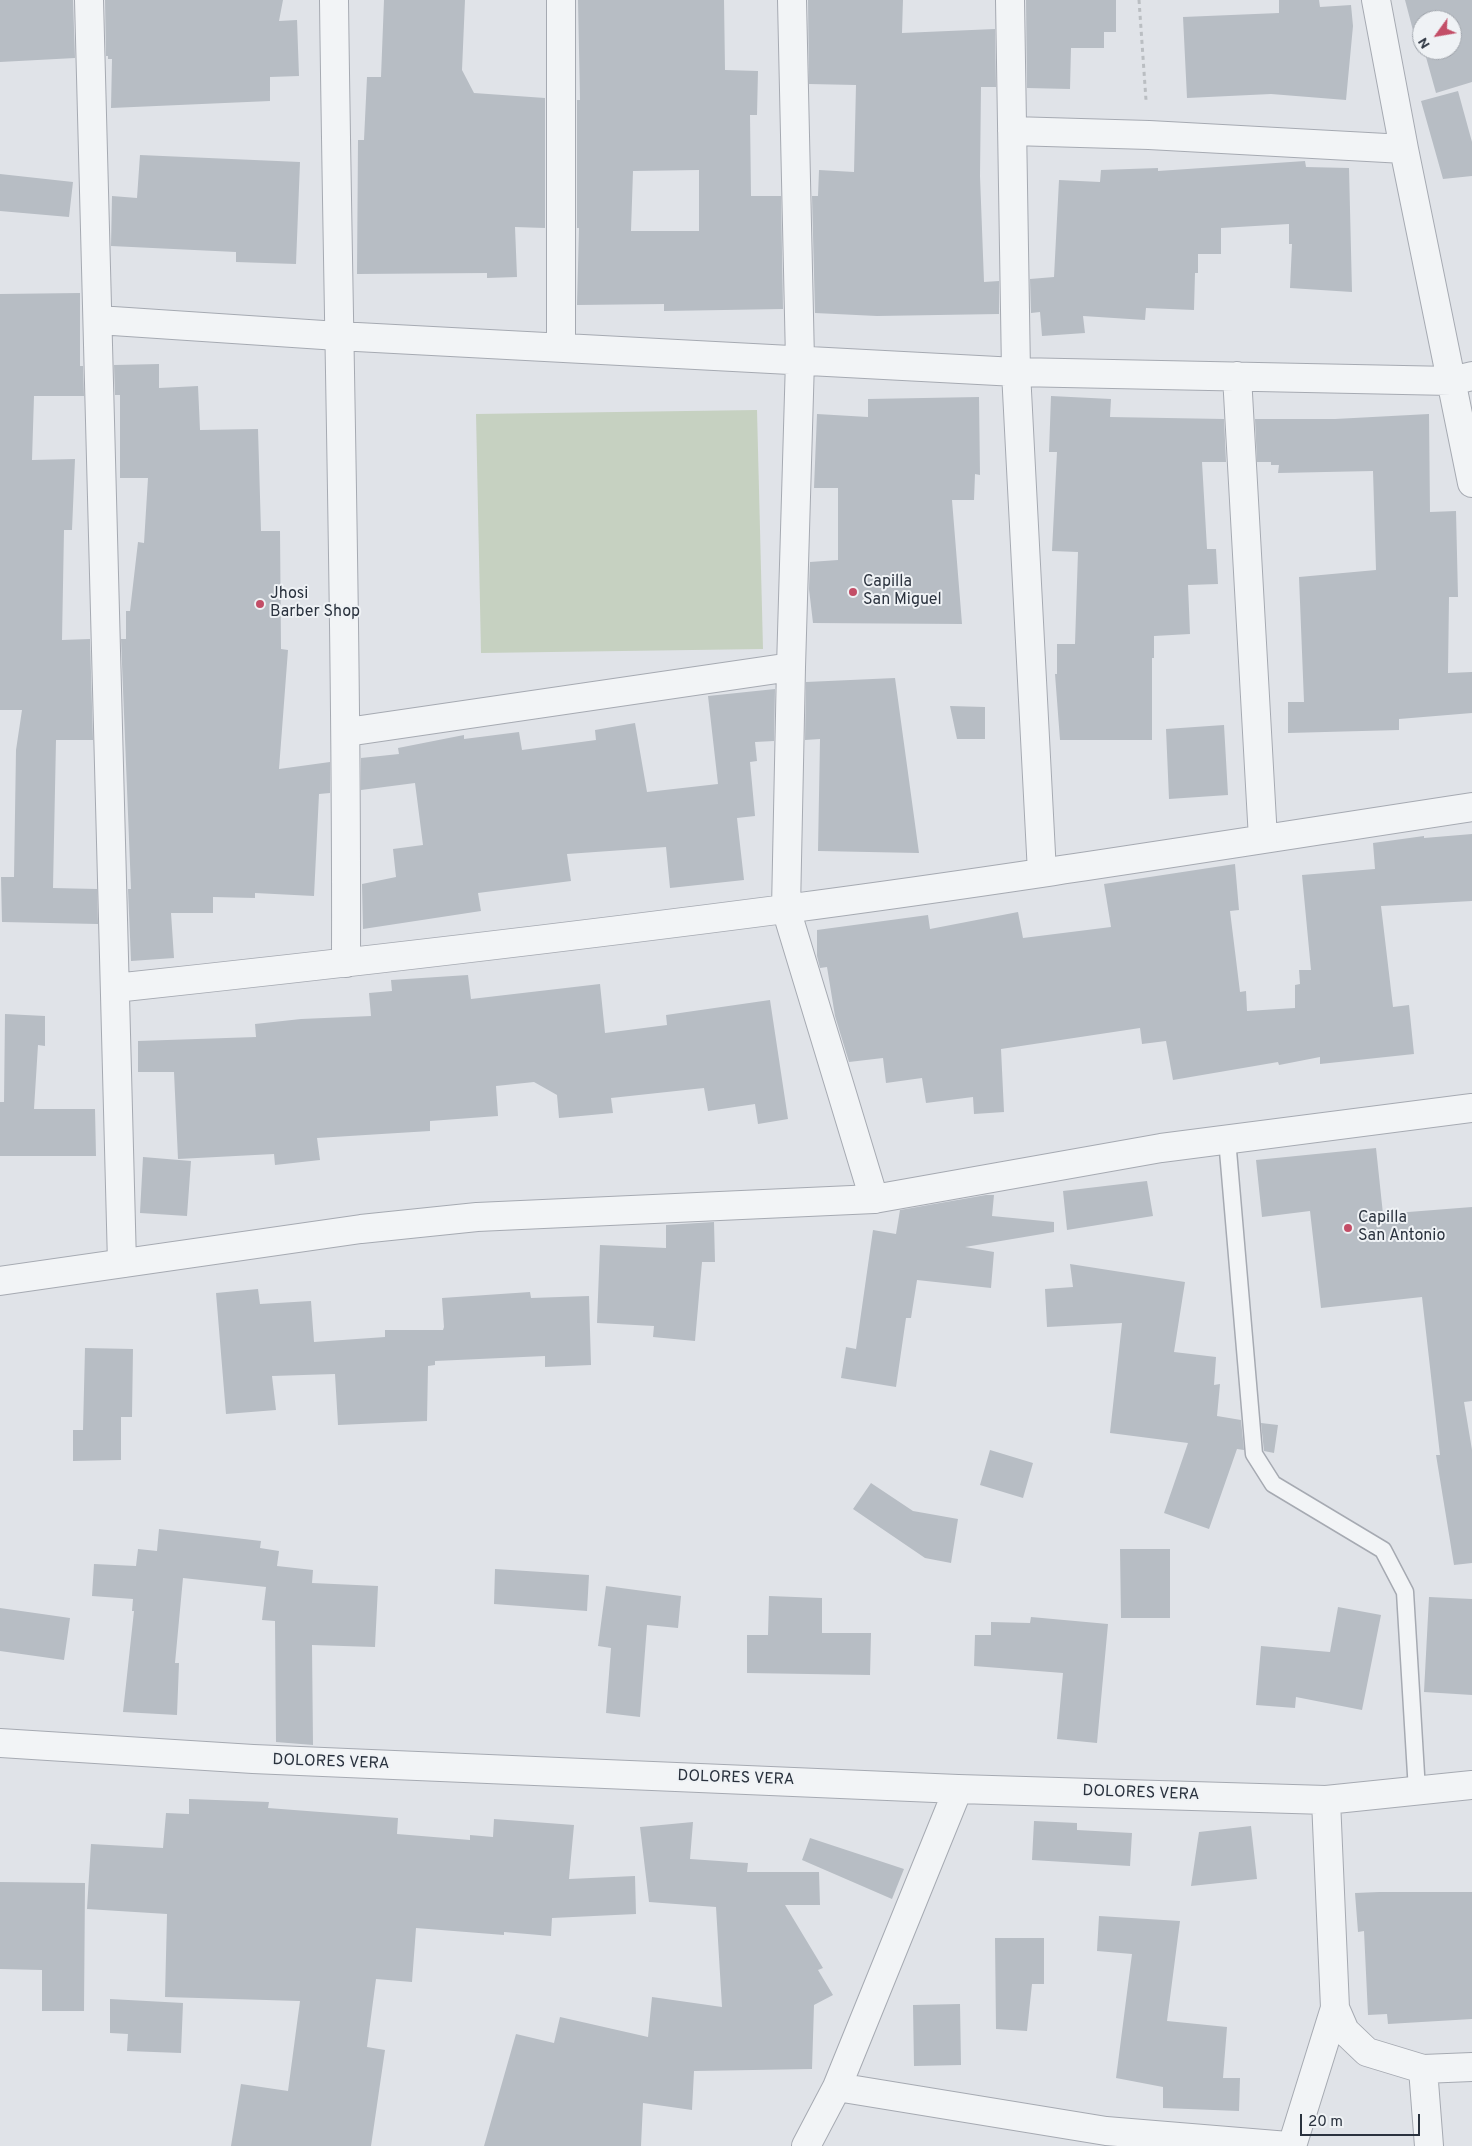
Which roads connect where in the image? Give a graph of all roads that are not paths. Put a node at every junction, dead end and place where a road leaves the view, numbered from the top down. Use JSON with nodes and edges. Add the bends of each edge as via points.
{"nodes":[{"id":1,"x":90,"y":0,"type":"edge"},
{"id":2,"x":334,"y":0,"type":"edge"},
{"id":3,"x":561,"y":0,"type":"edge"},
{"id":4,"x":792,"y":0,"type":"edge"},
{"id":5,"x":1010,"y":0,"type":"edge"},
{"id":6,"x":1376,"y":0,"type":"edge"},
{"id":7,"x":1012,"y":130,"type":"junction"},
{"id":8,"x":1404,"y":149,"type":"junction"},
{"id":9,"x":98,"y":320,"type":"junction"},
{"id":10,"x":338,"y":336,"type":"junction"},
{"id":11,"x":561,"y":347,"type":"junction"},
{"id":12,"x":800,"y":360,"type":"junction"},
{"id":13,"x":1016,"y":372,"type":"junction"},
{"id":14,"x":1237,"y":376,"type":"junction"},
{"id":15,"x":1462,"y":378,"type":"edge"},
{"id":16,"x":1472,"y":483,"type":"edge"},
{"id":17,"x":791,"y":667,"type":"junction"},
{"id":18,"x":347,"y":732,"type":"junction"},
{"id":19,"x":1472,"y":807,"type":"edge"},
{"id":20,"x":1263,"y":838,"type":"junction"},
{"id":21,"x":1042,"y":872,"type":"junction"},
{"id":22,"x":786,"y":909,"type":"junction"},
{"id":23,"x":346,"y":963,"type":"junction"},
{"id":24,"x":115,"y":988,"type":"junction"},
{"id":25,"x":1472,"y":1108,"type":"edge"},
{"id":26,"x":1228,"y":1139,"type":"junction"},
{"id":27,"x":874,"y":1199,"type":"junction"},
{"id":28,"x":122,"y":1263,"type":"junction"},
{"id":29,"x":0,"y":1281,"type":"edge"},
{"id":30,"x":0,"y":1743,"type":"edge"},
{"id":31,"x":1472,"y":1785,"type":"edge"},
{"id":32,"x":958,"y":1789,"type":"junction"},
{"id":33,"x":1417,"y":1791,"type":"junction"},
{"id":34,"x":1326,"y":1800,"type":"junction"},
{"id":35,"x":1335,"y":2008,"type":"junction"},
{"id":36,"x":1472,"y":2067,"type":"edge"},
{"id":37,"x":1422,"y":2069,"type":"junction"},
{"id":38,"x":837,"y":2088,"type":"junction"},
{"id":39,"x":806,"y":2146,"type":"edge"},
{"id":40,"x":1288,"y":2146,"type":"edge"},
{"id":41,"x":1292,"y":2146,"type":"edge"},
{"id":42,"x":1429,"y":2146,"type":"edge"}],
"edges":[{"from":1,"to":9,"type":"street"},
{"from":2,"to":10,"type":"street"},
{"from":3,"to":11,"type":"street"},
{"from":4,"to":12,"type":"street"},
{"from":5,"to":7,"type":"street"},
{"from":6,"to":8,"type":"street"},
{"from":7,"to":8,"type":"street"},
{"from":7,"to":13,"type":"street"},
{"from":8,"to":15,"type":"street"},
{"from":9,"to":10,"type":"street"},
{"from":9,"to":24,"type":"street"},
{"from":10,"to":11,"type":"street"},
{"from":10,"to":18,"type":"street"},
{"from":11,"to":12,"type":"street"},
{"from":12,"to":13,"type":"street"},
{"from":12,"to":17,"type":"street"},
{"from":13,"to":14,"type":"street"},
{"from":13,"to":21,"type":"street"},
{"from":14,"to":15,"type":"street"},
{"from":14,"to":20,"type":"street"},
{"from":15,"to":16,"type":"street"},
{"from":17,"to":18,"type":"street"},
{"from":17,"to":22,"type":"street"},
{"from":18,"to":23,"type":"street"},
{"from":19,"to":20,"type":"street"},
{"from":20,"to":21,"type":"street"},
{"from":21,"to":22,"type":"street"},
{"from":22,"to":23,"type":"street"},
{"from":22,"to":27,"type":"street"},
{"from":23,"to":24,"type":"street"},
{"from":24,"to":28,"type":"street"},
{"from":25,"to":26,"type":"street"},
{"from":26,"to":27,"type":"street"},
{"from":26,"to":33,"type":"lane","via":[[1254,1454],[1273,1484],[1383,1550],[1405,1592]]},
{"from":27,"to":28,"type":"street","via":[[509,1214],[361,1230]]},
{"from":28,"to":29,"type":"street"},
{"from":30,"to":32,"type":"street","name":"DOLORES VERA","via":[[253,1760]]},
{"from":31,"to":33,"type":"street","name":"DOLORES VERA"},
{"from":32,"to":34,"type":"street","name":"DOLORES VERA"},
{"from":32,"to":38,"type":"street"},
{"from":33,"to":34,"type":"street","name":"DOLORES VERA"},
{"from":34,"to":35,"type":"street"},
{"from":35,"to":37,"type":"street","via":[[1345,2031],[1367,2052]]},
{"from":35,"to":41,"type":"street"},
{"from":36,"to":37,"type":"street"},
{"from":37,"to":42,"type":"street"},
{"from":38,"to":39,"type":"street"},
{"from":38,"to":40,"type":"street","via":[[1106,2131]]}]}
